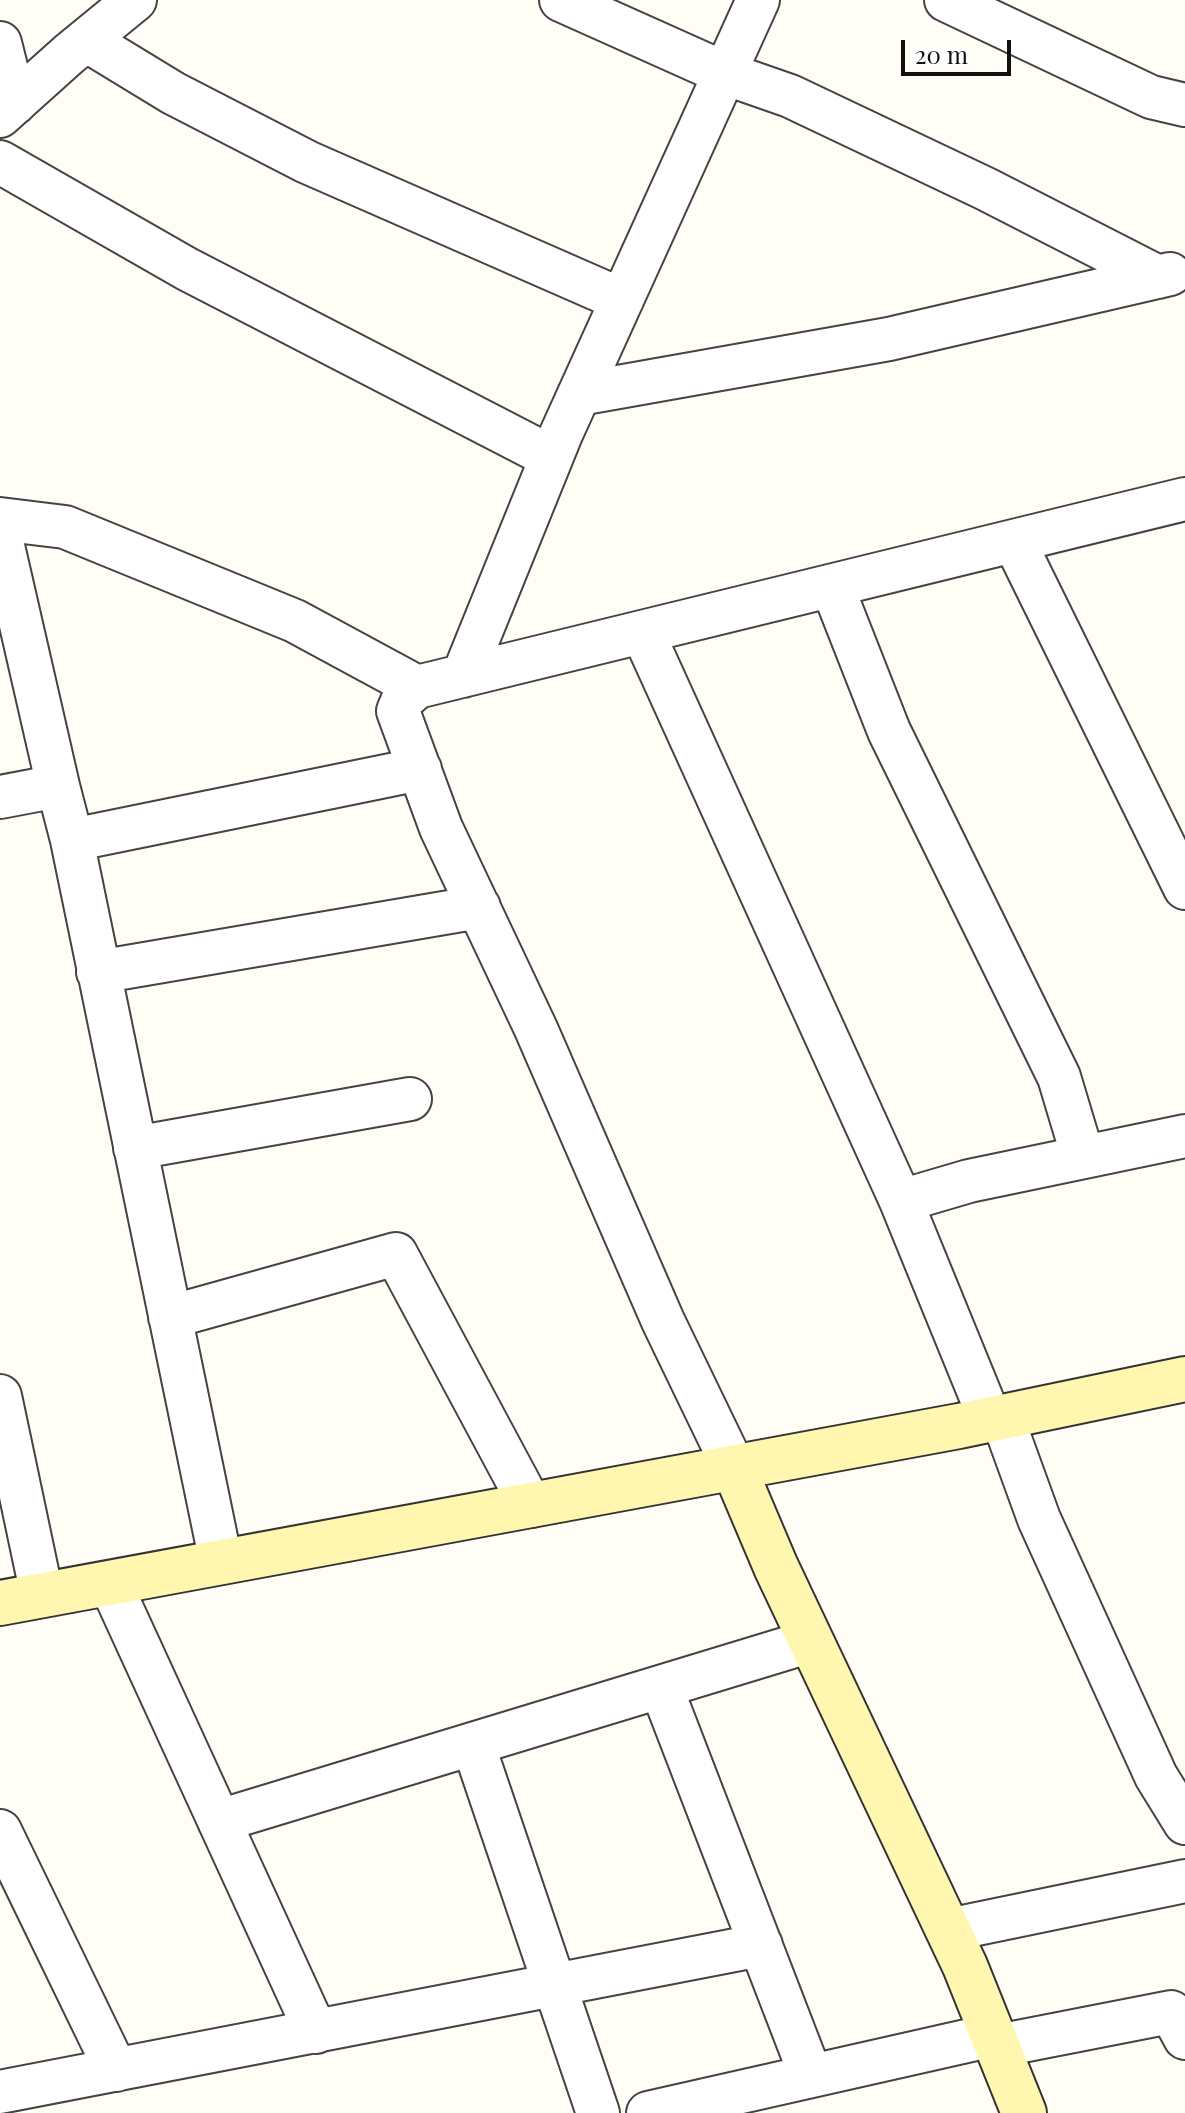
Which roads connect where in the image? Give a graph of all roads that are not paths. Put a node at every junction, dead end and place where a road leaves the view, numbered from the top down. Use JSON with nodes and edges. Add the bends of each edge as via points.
{"nodes":[{"id":1,"x":135,"y":0,"type":"edge"},
{"id":2,"x":561,"y":0,"type":"edge"},
{"id":3,"x":758,"y":0,"type":"edge"},
{"id":4,"x":946,"y":0,"type":"edge"},
{"id":5,"x":86,"y":40,"type":"junction"},
{"id":6,"x":0,"y":43,"type":"edge"},
{"id":7,"x":724,"y":73,"type":"junction"},
{"id":8,"x":1185,"y":105,"type":"edge"},
{"id":9,"x":7,"y":109,"type":"edge"},
{"id":10,"x":0,"y":162,"type":"edge"},
{"id":11,"x":1172,"y":274,"type":"edge"},
{"id":12,"x":622,"y":300,"type":"junction"},
{"id":13,"x":579,"y":394,"type":"junction"},
{"id":14,"x":551,"y":457,"type":"junction"},
{"id":15,"x":1185,"y":499,"type":"edge"},
{"id":16,"x":0,"y":519,"type":"edge"},
{"id":17,"x":0,"y":533,"type":"edge"},
{"id":18,"x":1014,"y":541,"type":"junction"},
{"id":19,"x":832,"y":586,"type":"junction"},
{"id":20,"x":643,"y":633,"type":"junction"},
{"id":21,"x":463,"y":676,"type":"junction"},
{"id":22,"x":417,"y":687,"type":"junction"},
{"id":23,"x":420,"y":769,"type":"junction"},
{"id":24,"x":58,"y":786,"type":"junction"},
{"id":25,"x":0,"y":797,"type":"edge"},
{"id":26,"x":72,"y":840,"type":"junction"},
{"id":27,"x":1185,"y":888,"type":"edge"},
{"id":28,"x":479,"y":907,"type":"junction"},
{"id":29,"x":98,"y":972,"type":"junction"},
{"id":30,"x":410,"y":1099,"type":"dead end"},
{"id":31,"x":1185,"y":1136,"type":"edge"},
{"id":32,"x":135,"y":1148,"type":"junction"},
{"id":33,"x":1083,"y":1157,"type":"junction"},
{"id":34,"x":901,"y":1201,"type":"junction"},
{"id":35,"x":170,"y":1317,"type":"junction"},
{"id":36,"x":1185,"y":1379,"type":"edge"},
{"id":37,"x":1,"y":1406,"type":"edge"},
{"id":38,"x":996,"y":1418,"type":"junction"},
{"id":39,"x":734,"y":1468,"type":"junction"},
{"id":40,"x":531,"y":1506,"type":"junction"},
{"id":41,"x":221,"y":1562,"type":"junction"},
{"id":42,"x":110,"y":1583,"type":"junction"},
{"id":43,"x":42,"y":1595,"type":"junction"},
{"id":44,"x":0,"y":1603,"type":"edge"},
{"id":45,"x":811,"y":1641,"type":"junction"},
{"id":46,"x":661,"y":1687,"type":"junction"},
{"id":47,"x":473,"y":1744,"type":"junction"},
{"id":48,"x":219,"y":1821,"type":"junction"},
{"id":49,"x":1185,"y":1823,"type":"edge"},
{"id":50,"x":0,"y":1831,"type":"edge"},
{"id":51,"x":1185,"y":1881,"type":"edge"},
{"id":52,"x":948,"y":1930,"type":"junction"},
{"id":53,"x":761,"y":1945,"type":"junction"},
{"id":54,"x":553,"y":1985,"type":"junction"},
{"id":55,"x":1180,"y":2019,"type":"edge"},
{"id":56,"x":316,"y":2032,"type":"junction"},
{"id":57,"x":995,"y":2040,"type":"junction"},
{"id":58,"x":116,"y":2070,"type":"junction"},
{"id":59,"x":811,"y":2076,"type":"junction"},
{"id":60,"x":0,"y":2092,"type":"edge"},
{"id":61,"x":772,"y":2099,"type":"edge"},
{"id":62,"x":598,"y":2113,"type":"edge"},
{"id":63,"x":648,"y":2113,"type":"edge"},
{"id":64,"x":1024,"y":2113,"type":"edge"}],
"edges":[{"from":1,"to":5,"type":"street"},
{"from":2,"to":7,"type":"street"},
{"from":3,"to":7,"type":"street"},
{"from":4,"to":8,"type":"street","via":[[1151,97]]},
{"from":5,"to":9,"type":"street"},
{"from":5,"to":12,"type":"street","via":[[173,93],[307,162]]},
{"from":6,"to":9,"type":"street"},
{"from":7,"to":11,"type":"street","via":[[790,96]]},
{"from":7,"to":12,"type":"street"},
{"from":10,"to":14,"type":"street","via":[[187,269]]},
{"from":11,"to":13,"type":"street","via":[[889,339]]},
{"from":12,"to":13,"type":"street"},
{"from":13,"to":14,"type":"street"},
{"from":14,"to":21,"type":"street"},
{"from":15,"to":18,"type":"street"},
{"from":16,"to":22,"type":"street","via":[[65,527],[295,621]]},
{"from":17,"to":24,"type":"street"},
{"from":18,"to":19,"type":"street"},
{"from":18,"to":27,"type":"street"},
{"from":19,"to":20,"type":"street"},
{"from":19,"to":33,"type":"street","via":[[889,731],[1059,1077]]},
{"from":20,"to":21,"type":"street"},
{"from":20,"to":34,"type":"street"},
{"from":21,"to":22,"type":"street"},
{"from":22,"to":23,"type":"street","via":[[398,711]]},
{"from":23,"to":26,"type":"street"},
{"from":23,"to":28,"type":"street"},
{"from":24,"to":25,"type":"street"},
{"from":24,"to":26,"type":"street"},
{"from":26,"to":29,"type":"street"},
{"from":28,"to":29,"type":"street"},
{"from":28,"to":39,"type":"street"},
{"from":29,"to":32,"type":"street"},
{"from":30,"to":32,"type":"street"},
{"from":31,"to":33,"type":"street"},
{"from":32,"to":35,"type":"street"},
{"from":33,"to":34,"type":"street"},
{"from":34,"to":38,"type":"street"},
{"from":35,"to":40,"type":"street","via":[[396,1254]]},
{"from":35,"to":41,"type":"street"},
{"from":36,"to":38,"type":"street"},
{"from":37,"to":43,"type":"street"},
{"from":38,"to":39,"type":"street"},
{"from":38,"to":49,"type":"street","via":[[1156,1776]]},
{"from":39,"to":40,"type":"street"},
{"from":39,"to":45,"type":"street"},
{"from":40,"to":41,"type":"street"},
{"from":41,"to":42,"type":"street"},
{"from":42,"to":43,"type":"street"},
{"from":42,"to":48,"type":"street"},
{"from":43,"to":44,"type":"street"},
{"from":45,"to":46,"type":"street"},
{"from":45,"to":52,"type":"street"},
{"from":46,"to":47,"type":"street"},
{"from":46,"to":53,"type":"street"},
{"from":47,"to":48,"type":"street"},
{"from":47,"to":54,"type":"street"},
{"from":48,"to":56,"type":"street"},
{"from":50,"to":58,"type":"street"},
{"from":51,"to":52,"type":"street"},
{"from":52,"to":57,"type":"street"},
{"from":53,"to":54,"type":"street"},
{"from":53,"to":59,"type":"street"},
{"from":54,"to":56,"type":"street"},
{"from":54,"to":62,"type":"street"},
{"from":55,"to":57,"type":"street"},
{"from":56,"to":58,"type":"street"},
{"from":57,"to":59,"type":"street"},
{"from":57,"to":64,"type":"street"},
{"from":58,"to":60,"type":"street"},
{"from":59,"to":61,"type":"street"},
{"from":61,"to":63,"type":"street"}]}
